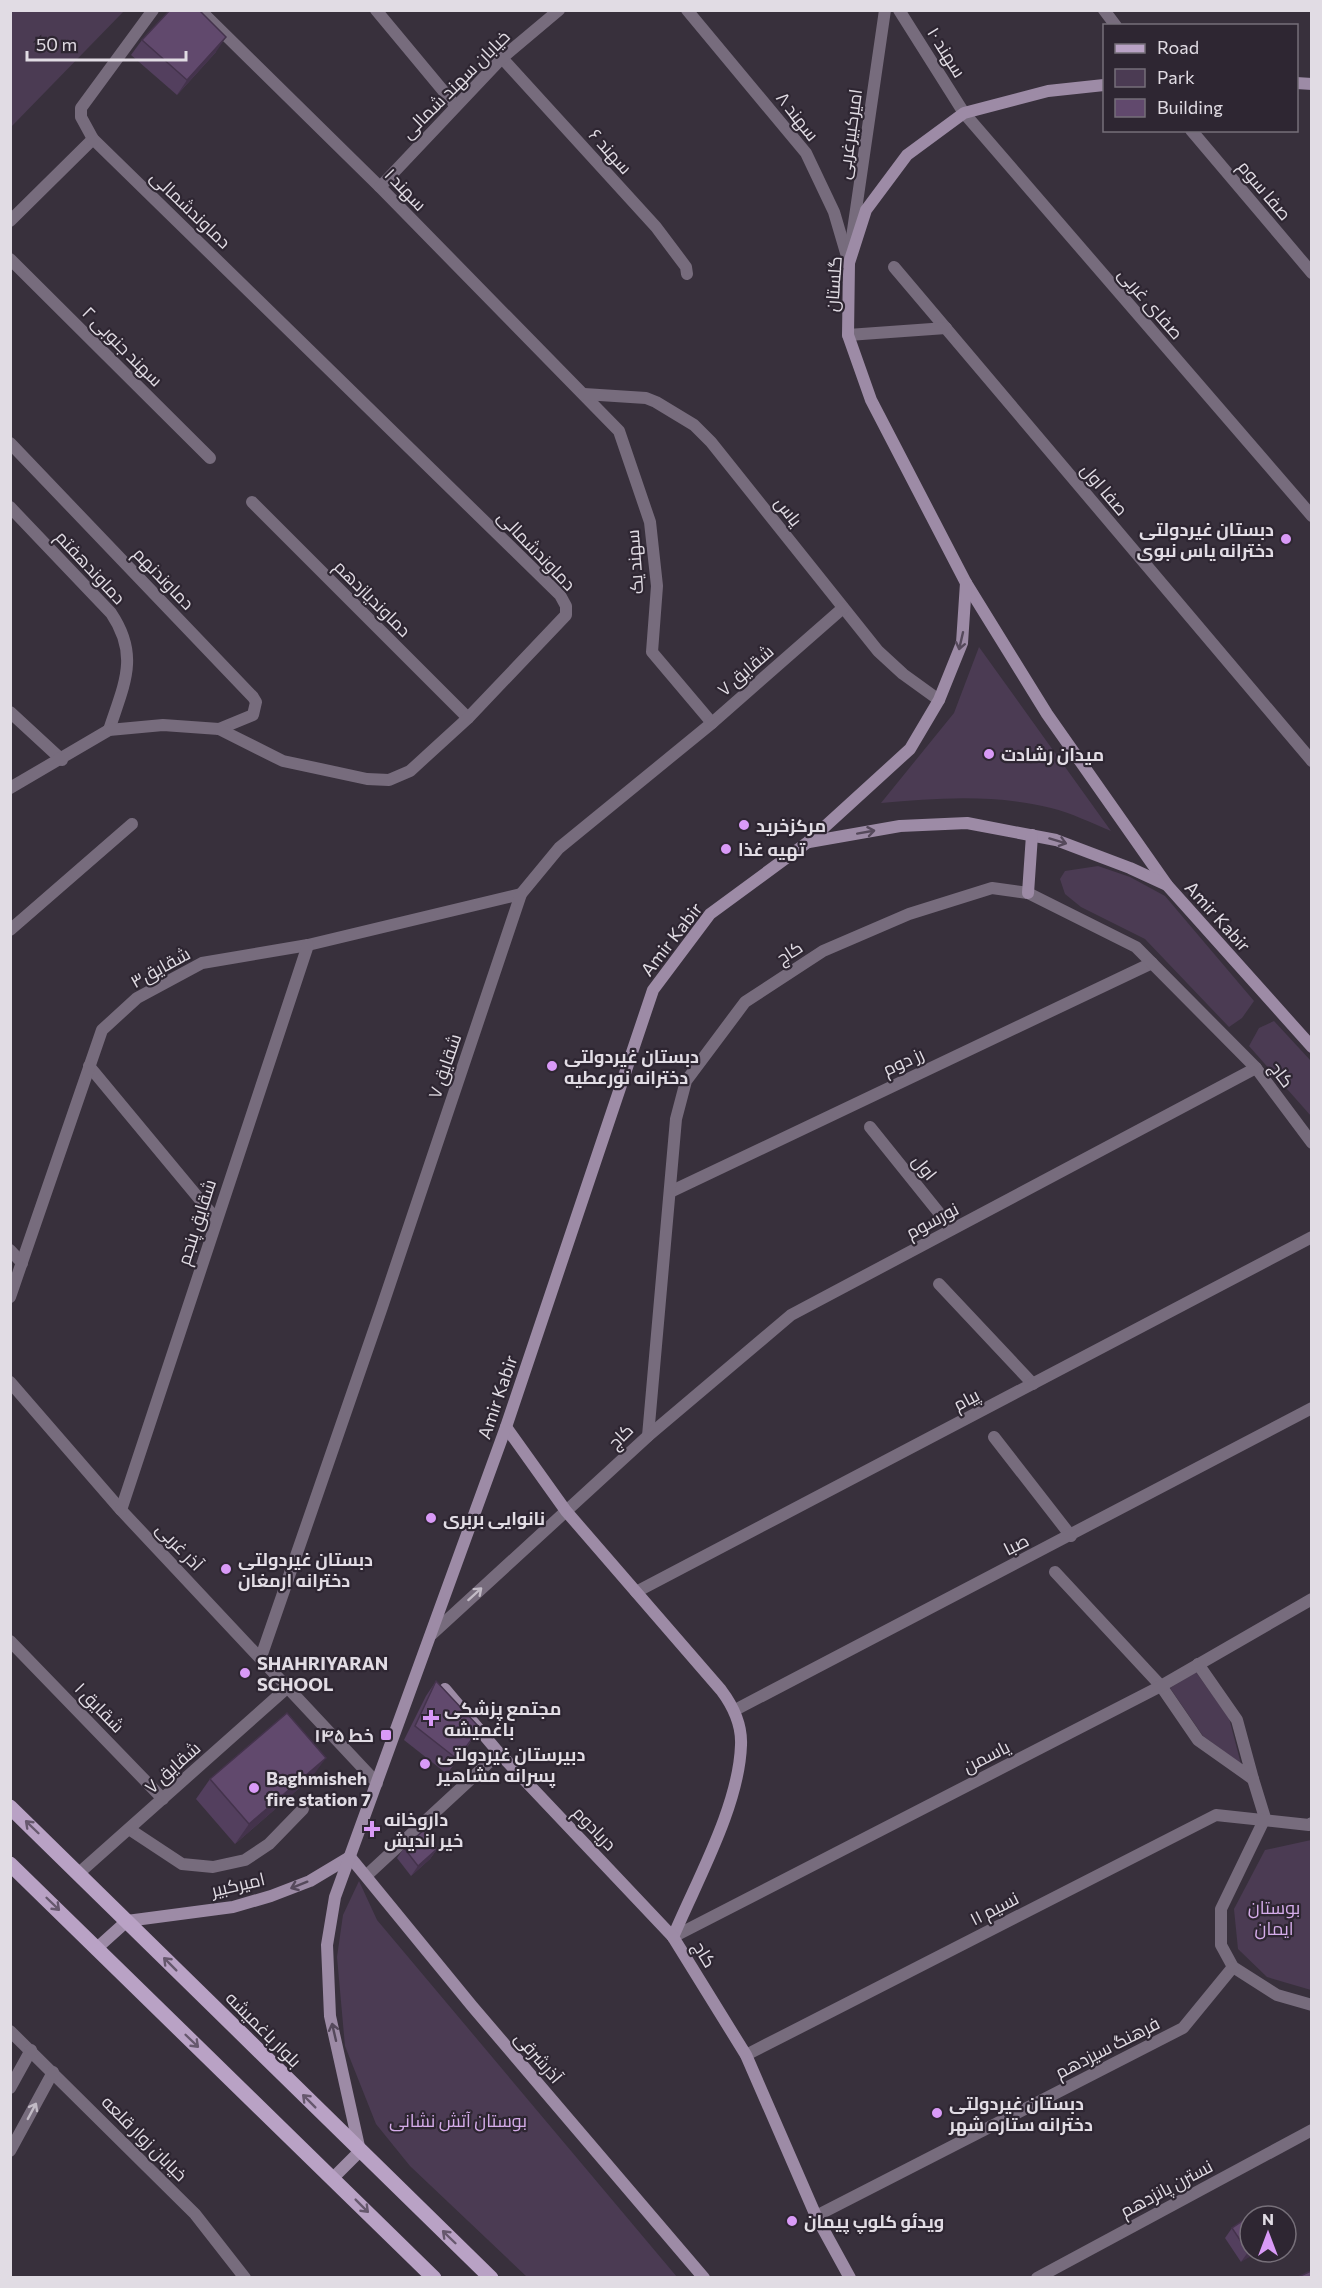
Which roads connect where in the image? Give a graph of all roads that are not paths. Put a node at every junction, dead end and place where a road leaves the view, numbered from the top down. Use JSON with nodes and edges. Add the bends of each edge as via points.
{"nodes":[{"id":1,"x":153,"y":10,"type":"edge"},
{"id":2,"x":200,"y":10,"type":"edge"},
{"id":3,"x":376,"y":10,"type":"edge"},
{"id":4,"x":559,"y":10,"type":"edge"},
{"id":5,"x":687,"y":10,"type":"edge"},
{"id":6,"x":885,"y":10,"type":"edge"},
{"id":7,"x":899,"y":10,"type":"edge"},
{"id":8,"x":1104,"y":10,"type":"edge"},
{"id":9,"x":1114,"y":24,"type":"edge"},
{"id":10,"x":502,"y":58,"type":"junction"},
{"id":11,"x":1103,"y":85,"type":"edge"},
{"id":12,"x":455,"y":105,"type":"junction"},
{"id":13,"x":964,"y":113,"type":"junction"},
{"id":14,"x":1193,"y":132,"type":"edge"},
{"id":15,"x":93,"y":139,"type":"junction"},
{"id":16,"x":380,"y":187,"type":"junction"},
{"id":17,"x":10,"y":221,"type":"edge"},
{"id":18,"x":10,"y":259,"type":"edge"},
{"id":19,"x":849,"y":263,"type":"junction"},
{"id":20,"x":894,"y":267,"type":"dead end"},
{"id":21,"x":1311,"y":273,"type":"edge"},
{"id":22,"x":687,"y":274,"type":"dead end"},
{"id":23,"x":946,"y":328,"type":"junction"},
{"id":24,"x":848,"y":335,"type":"junction"},
{"id":25,"x":584,"y":394,"type":"junction"},
{"id":26,"x":10,"y":443,"type":"edge"},
{"id":27,"x":210,"y":458,"type":"dead end"},
{"id":28,"x":252,"y":502,"type":"dead end"},
{"id":29,"x":10,"y":507,"type":"edge"},
{"id":30,"x":1311,"y":516,"type":"edge"},
{"id":31,"x":966,"y":583,"type":"junction"},
{"id":32,"x":843,"y":608,"type":"junction"},
{"id":33,"x":939,"y":700,"type":"junction"},
{"id":34,"x":10,"y":712,"type":"edge"},
{"id":35,"x":468,"y":718,"type":"junction"},
{"id":36,"x":712,"y":723,"type":"junction"},
{"id":37,"x":219,"y":729,"type":"junction"},
{"id":38,"x":109,"y":730,"type":"junction"},
{"id":39,"x":62,"y":760,"type":"junction"},
{"id":40,"x":1311,"y":761,"type":"edge"},
{"id":41,"x":10,"y":789,"type":"edge"},
{"id":42,"x":132,"y":824,"type":"dead end"},
{"id":43,"x":1032,"y":835,"type":"junction"},
{"id":44,"x":808,"y":842,"type":"junction"},
{"id":45,"x":1167,"y":885,"type":"junction"},
{"id":46,"x":1028,"y":893,"type":"junction"},
{"id":47,"x":520,"y":894,"type":"junction"},
{"id":48,"x":10,"y":930,"type":"edge"},
{"id":49,"x":308,"y":945,"type":"junction"},
{"id":50,"x":1152,"y":963,"type":"junction"},
{"id":51,"x":1311,"y":1047,"type":"edge"},
{"id":52,"x":89,"y":1066,"type":"junction"},
{"id":53,"x":1256,"y":1068,"type":"junction"},
{"id":54,"x":870,"y":1127,"type":"dead end"},
{"id":55,"x":1311,"y":1143,"type":"edge"},
{"id":56,"x":670,"y":1192,"type":"junction"},
{"id":57,"x":216,"y":1219,"type":"junction"},
{"id":58,"x":952,"y":1229,"type":"junction"},
{"id":59,"x":1311,"y":1237,"type":"edge"},
{"id":60,"x":10,"y":1250,"type":"edge"},
{"id":61,"x":22,"y":1263,"type":"junction"},
{"id":62,"x":939,"y":1284,"type":"dead end"},
{"id":63,"x":10,"y":1297,"type":"edge"},
{"id":64,"x":10,"y":1382,"type":"edge"},
{"id":65,"x":1033,"y":1384,"type":"junction"},
{"id":66,"x":1311,"y":1408,"type":"edge"},
{"id":67,"x":506,"y":1427,"type":"junction"},
{"id":68,"x":648,"y":1436,"type":"junction"},
{"id":69,"x":994,"y":1437,"type":"dead end"},
{"id":70,"x":121,"y":1510,"type":"junction"},
{"id":71,"x":566,"y":1511,"type":"junction"},
{"id":72,"x":1071,"y":1536,"type":"junction"},
{"id":73,"x":1056,"y":1572,"type":"dead end"},
{"id":74,"x":636,"y":1592,"type":"junction"},
{"id":75,"x":1311,"y":1599,"type":"edge"},
{"id":76,"x":432,"y":1634,"type":"junction"},
{"id":77,"x":10,"y":1641,"type":"edge"},
{"id":78,"x":261,"y":1657,"type":"junction"},
{"id":79,"x":1198,"y":1664,"type":"junction"},
{"id":80,"x":1161,"y":1686,"type":"junction"},
{"id":81,"x":288,"y":1687,"type":"junction"},
{"id":82,"x":445,"y":1689,"type":"edge"},
{"id":83,"x":735,"y":1710,"type":"junction"},
{"id":84,"x":499,"y":1753,"type":"junction"},
{"id":85,"x":1253,"y":1779,"type":"junction"},
{"id":86,"x":377,"y":1783,"type":"junction"},
{"id":87,"x":163,"y":1799,"type":"junction"},
{"id":88,"x":10,"y":1807,"type":"edge"},
{"id":89,"x":303,"y":1809,"type":"dead end"},
{"id":90,"x":1264,"y":1818,"type":"junction"},
{"id":91,"x":1311,"y":1823,"type":"edge"},
{"id":92,"x":129,"y":1829,"type":"junction"},
{"id":93,"x":350,"y":1857,"type":"junction"},
{"id":94,"x":10,"y":1864,"type":"edge"},
{"id":95,"x":79,"y":1873,"type":"junction"},
{"id":96,"x":367,"y":1875,"type":"junction"},
{"id":97,"x":127,"y":1921,"type":"junction"},
{"id":98,"x":673,"y":1937,"type":"junction"},
{"id":99,"x":98,"y":1948,"type":"junction"},
{"id":100,"x":1233,"y":1966,"type":"junction"},
{"id":101,"x":1311,"y":2005,"type":"edge"},
{"id":102,"x":10,"y":2031,"type":"edge"},
{"id":103,"x":32,"y":2050,"type":"junction"},
{"id":104,"x":746,"y":2055,"type":"junction"},
{"id":105,"x":53,"y":2072,"type":"junction"},
{"id":106,"x":10,"y":2088,"type":"edge"},
{"id":107,"x":1311,"y":2130,"type":"edge"},
{"id":108,"x":10,"y":2151,"type":"edge"},
{"id":109,"x":360,"y":2151,"type":"junction"},
{"id":110,"x":333,"y":2178,"type":"junction"},
{"id":111,"x":816,"y":2216,"type":"junction"},
{"id":112,"x":245,"y":2277,"type":"edge"},
{"id":113,"x":434,"y":2277,"type":"edge"},
{"id":114,"x":491,"y":2277,"type":"edge"},
{"id":115,"x":704,"y":2277,"type":"edge"},
{"id":116,"x":850,"y":2277,"type":"edge"},
{"id":117,"x":1037,"y":2277,"type":"edge"}],
"edges":[{"from":1,"to":15,"type":"street","via":[[81,108],[81,117]]},
{"from":2,"to":16,"type":"street","name":"سهند ۱"},
{"from":3,"to":12,"type":"street"},
{"from":4,"to":10,"type":"street","name":"خیابان سهند شمالی"},
{"from":5,"to":19,"type":"street","name":"سهند ۸","via":[[806,153],[834,212]]},
{"from":6,"to":19,"type":"street","name":"امیرکبیرغربی"},
{"from":7,"to":13,"type":"street","name":"سهند ۱۰"},
{"from":8,"to":9,"type":"street"},
{"from":10,"to":12,"type":"street","name":"خیابان سهند شمالی"},
{"from":10,"to":22,"type":"street","name":"سهند ۶","via":[[656,227],[686,267]]},
{"from":11,"to":13,"type":"main road","name":"گلستان","via":[[1048,91]]},
{"from":12,"to":16,"type":"street","name":"خیابان سهند شمالی"},
{"from":13,"to":19,"type":"main road","name":"گلستان","via":[[907,155],[866,210]]},
{"from":13,"to":30,"type":"street","name":"صفای غربی"},
{"from":14,"to":21,"type":"street","name":"صفا سوم"},
{"from":15,"to":17,"type":"street"},
{"from":15,"to":35,"type":"street","name":"دماوندشمالی","via":[[564,600],[566,615],[561,622]]},
{"from":16,"to":25,"type":"street","name":"سهند ۱"},
{"from":18,"to":27,"type":"street","name":"سهند جنوبی ۲"},
{"from":19,"to":24,"type":"main road","name":"گلستان"},
{"from":20,"to":23,"type":"street","name":"صفا اول"},
{"from":23,"to":24,"type":"street"},
{"from":23,"to":40,"type":"street","name":"صفا اول"},
{"from":24,"to":31,"type":"main road","name":"گلستان","via":[[871,400]]},
{"from":25,"to":32,"type":"street","name":"یاس","via":[[645,398],[694,425]]},
{"from":25,"to":36,"type":"street","name":"سهند یک","via":[[619,431],[650,522],[657,586],[652,652]]},
{"from":26,"to":37,"type":"street","name":"دماوندنهم","via":[[253,697],[253,715]]},
{"from":28,"to":35,"type":"street","name":"دماوندیازدهم"},
{"from":29,"to":38,"type":"street","name":"دماوندهفتم","via":[[123,630],[129,653],[127,673]]},
{"from":31,"to":33,"type":"main road","one_way":true,"via":[[962,643]]},
{"from":31,"to":45,"type":"main road","name":"گلستان","via":[[1047,714]]},
{"from":32,"to":33,"type":"street","name":"یاس","via":[[878,651]]},
{"from":32,"to":36,"type":"street","name":"شقایق ۷"},
{"from":33,"to":44,"type":"main road","via":[[910,749]]},
{"from":34,"to":39,"type":"street"},
{"from":35,"to":37,"type":"street","name":"دماوندشمالی","via":[[410,771],[389,780],[283,761]]},
{"from":36,"to":47,"type":"street","name":"شقایق ۷","via":[[559,848]]},
{"from":37,"to":38,"type":"street","name":"دماوندشمالی","via":[[163,725]]},
{"from":38,"to":39,"type":"street"},
{"from":39,"to":41,"type":"street"},
{"from":42,"to":48,"type":"street"},
{"from":44,"to":43,"type":"main road","name":"Amir Kabir","one_way":true,"via":[[900,826],[967,823]]},
{"from":43,"to":45,"type":"main road","name":"Amir Kabir","one_way":true,"via":[[1066,844]]},
{"from":43,"to":46,"type":"main road"},
{"from":44,"to":67,"type":"main road","name":"Amir Kabir","via":[[710,914],[653,990]]},
{"from":45,"to":51,"type":"main road","name":"Amir Kabir"},
{"from":46,"to":50,"type":"street","name":"کاج","via":[[1137,947]]},
{"from":46,"to":56,"type":"street","name":"کاج","via":[[992,888],[909,914],[823,951],[745,1002],[686,1081],[676,1119]]},
{"from":47,"to":49,"type":"street","name":"شقایق۳"},
{"from":47,"to":78,"type":"street","name":"شقایق ۷"},
{"from":49,"to":52,"type":"street","name":"شقایق۳","via":[[202,963],[137,998],[102,1030]]},
{"from":49,"to":57,"type":"street","name":"شقایق پنجم"},
{"from":50,"to":53,"type":"street","name":"کاج"},
{"from":50,"to":56,"type":"street","name":"رز دوم"},
{"from":52,"to":57,"type":"street"},
{"from":52,"to":61,"type":"street","name":"شقایق۳"},
{"from":53,"to":55,"type":"street","name":"کاج"},
{"from":53,"to":58,"type":"street","name":"نورسوم"},
{"from":54,"to":58,"type":"street","name":"اول"},
{"from":56,"to":68,"type":"street","name":"کاج"},
{"from":57,"to":70,"type":"street","name":"شقایق پنجم"},
{"from":58,"to":68,"type":"street","name":"نورسوم","via":[[791,1315]]},
{"from":59,"to":65,"type":"street","name":"پیام"},
{"from":60,"to":61,"type":"street"},
{"from":61,"to":63,"type":"street","name":"شقایق۳"},
{"from":62,"to":65,"type":"street"},
{"from":64,"to":70,"type":"street","name":"آذر غربی"},
{"from":65,"to":74,"type":"street","name":"پیام"},
{"from":66,"to":72,"type":"street","name":"صبا"},
{"from":67,"to":71,"type":"main road","name":"کاج"},
{"from":67,"to":76,"type":"main road","name":"Amir Kabir"},
{"from":68,"to":71,"type":"street","name":"کاج"},
{"from":69,"to":72,"type":"street"},
{"from":70,"to":78,"type":"street","name":"آذر غربی"},
{"from":71,"to":74,"type":"main road","name":"کاج"},
{"from":76,"to":71,"type":"street","name":"کاج","one_way":true},
{"from":72,"to":83,"type":"street","name":"صبا"},
{"from":73,"to":80,"type":"street"},
{"from":74,"to":83,"type":"main road","name":"کاج"},
{"from":75,"to":79,"type":"street","name":"یاسمن"},
{"from":76,"to":86,"type":"main road","name":"Amir Kabir"},
{"from":77,"to":87,"type":"street","name":"شقایق ۱"},
{"from":78,"to":81,"type":"street","name":"آذر غربی"},
{"from":79,"to":80,"type":"street","name":"یاسمن"},
{"from":79,"to":85,"type":"street","via":[[1237,1720]]},
{"from":80,"to":85,"type":"street","via":[[1198,1740]]},
{"from":80,"to":98,"type":"street","name":"یاسمن"},
{"from":81,"to":86,"type":"street","name":"آذر غربی"},
{"from":81,"to":87,"type":"street","name":"شقایق ۷"},
{"from":82,"to":84,"type":"main road","name":"دریادوم"},
{"from":83,"to":98,"type":"main road","name":"کاج","via":[[741,1744],[732,1801]]},
{"from":84,"to":96,"type":"street"},
{"from":84,"to":98,"type":"main road","name":"دریادوم"},
{"from":85,"to":90,"type":"street"},
{"from":86,"to":93,"type":"main road","name":"Amir Kabir"},
{"from":87,"to":92,"type":"street","name":"شقایق ۷"},
{"from":95,"to":88,"type":"main road","name":"بلوار باغمیشه","one_way":true},
{"from":89,"to":92,"type":"street","via":[[269,1844],[245,1860],[213,1867],[182,1864]]},
{"from":90,"to":91,"type":"street","name":"نسیم ۱۱"},
{"from":90,"to":100,"type":"street","via":[[1221,1909],[1221,1945]]},
{"from":90,"to":104,"type":"street","name":"نسیم ۱۱","via":[[1216,1815]]},
{"from":92,"to":95,"type":"street","name":"شقایق ۷"},
{"from":93,"to":96,"type":"main road","name":"آذرشرقی"},
{"from":93,"to":97,"type":"main road","name":"امیرکبیر","one_way":true,"via":[[310,1881],[233,1907]]},
{"from":109,"to":93,"type":"main road","name":"Amir Kabir","one_way":true,"via":[[330,2016],[327,1945],[335,1898]]},
{"from":94,"to":99,"type":"main road","one_way":true},
{"from":95,"to":97,"type":"main road","name":"بلوار باغمیشه"},
{"from":96,"to":115,"type":"main road","name":"آذرشرقی","via":[[472,2006]]},
{"from":97,"to":99,"type":"main road"},
{"from":109,"to":97,"type":"main road","name":"بلوار باغمیشه","one_way":true},
{"from":98,"to":104,"type":"main road","name":"کاج"},
{"from":99,"to":110,"type":"main road","one_way":true},
{"from":100,"to":101,"type":"street","via":[[1277,1995]]},
{"from":100,"to":111,"type":"street","name":"فرهنگ سیزدهم","via":[[1183,2028]]},
{"from":102,"to":103,"type":"street","name":"خیابان زوار قلعه"},
{"from":103,"to":105,"type":"street","name":"خیابان زوار قلعه"},
{"from":103,"to":106,"type":"street"},
{"from":104,"to":111,"type":"main road","name":"کاج"},
{"from":108,"to":105,"type":"street","one_way":true},
{"from":105,"to":112,"type":"street","name":"خیابان زوار قلعه","via":[[195,2214]]},
{"from":107,"to":117,"type":"street","name":"نسترن پانزدهم"},
{"from":109,"to":110,"type":"main road"},
{"from":114,"to":109,"type":"main road","name":"بلوار باغمیشه","one_way":true},
{"from":110,"to":113,"type":"main road","one_way":true},
{"from":111,"to":116,"type":"main road","name":"کاج"}]}
